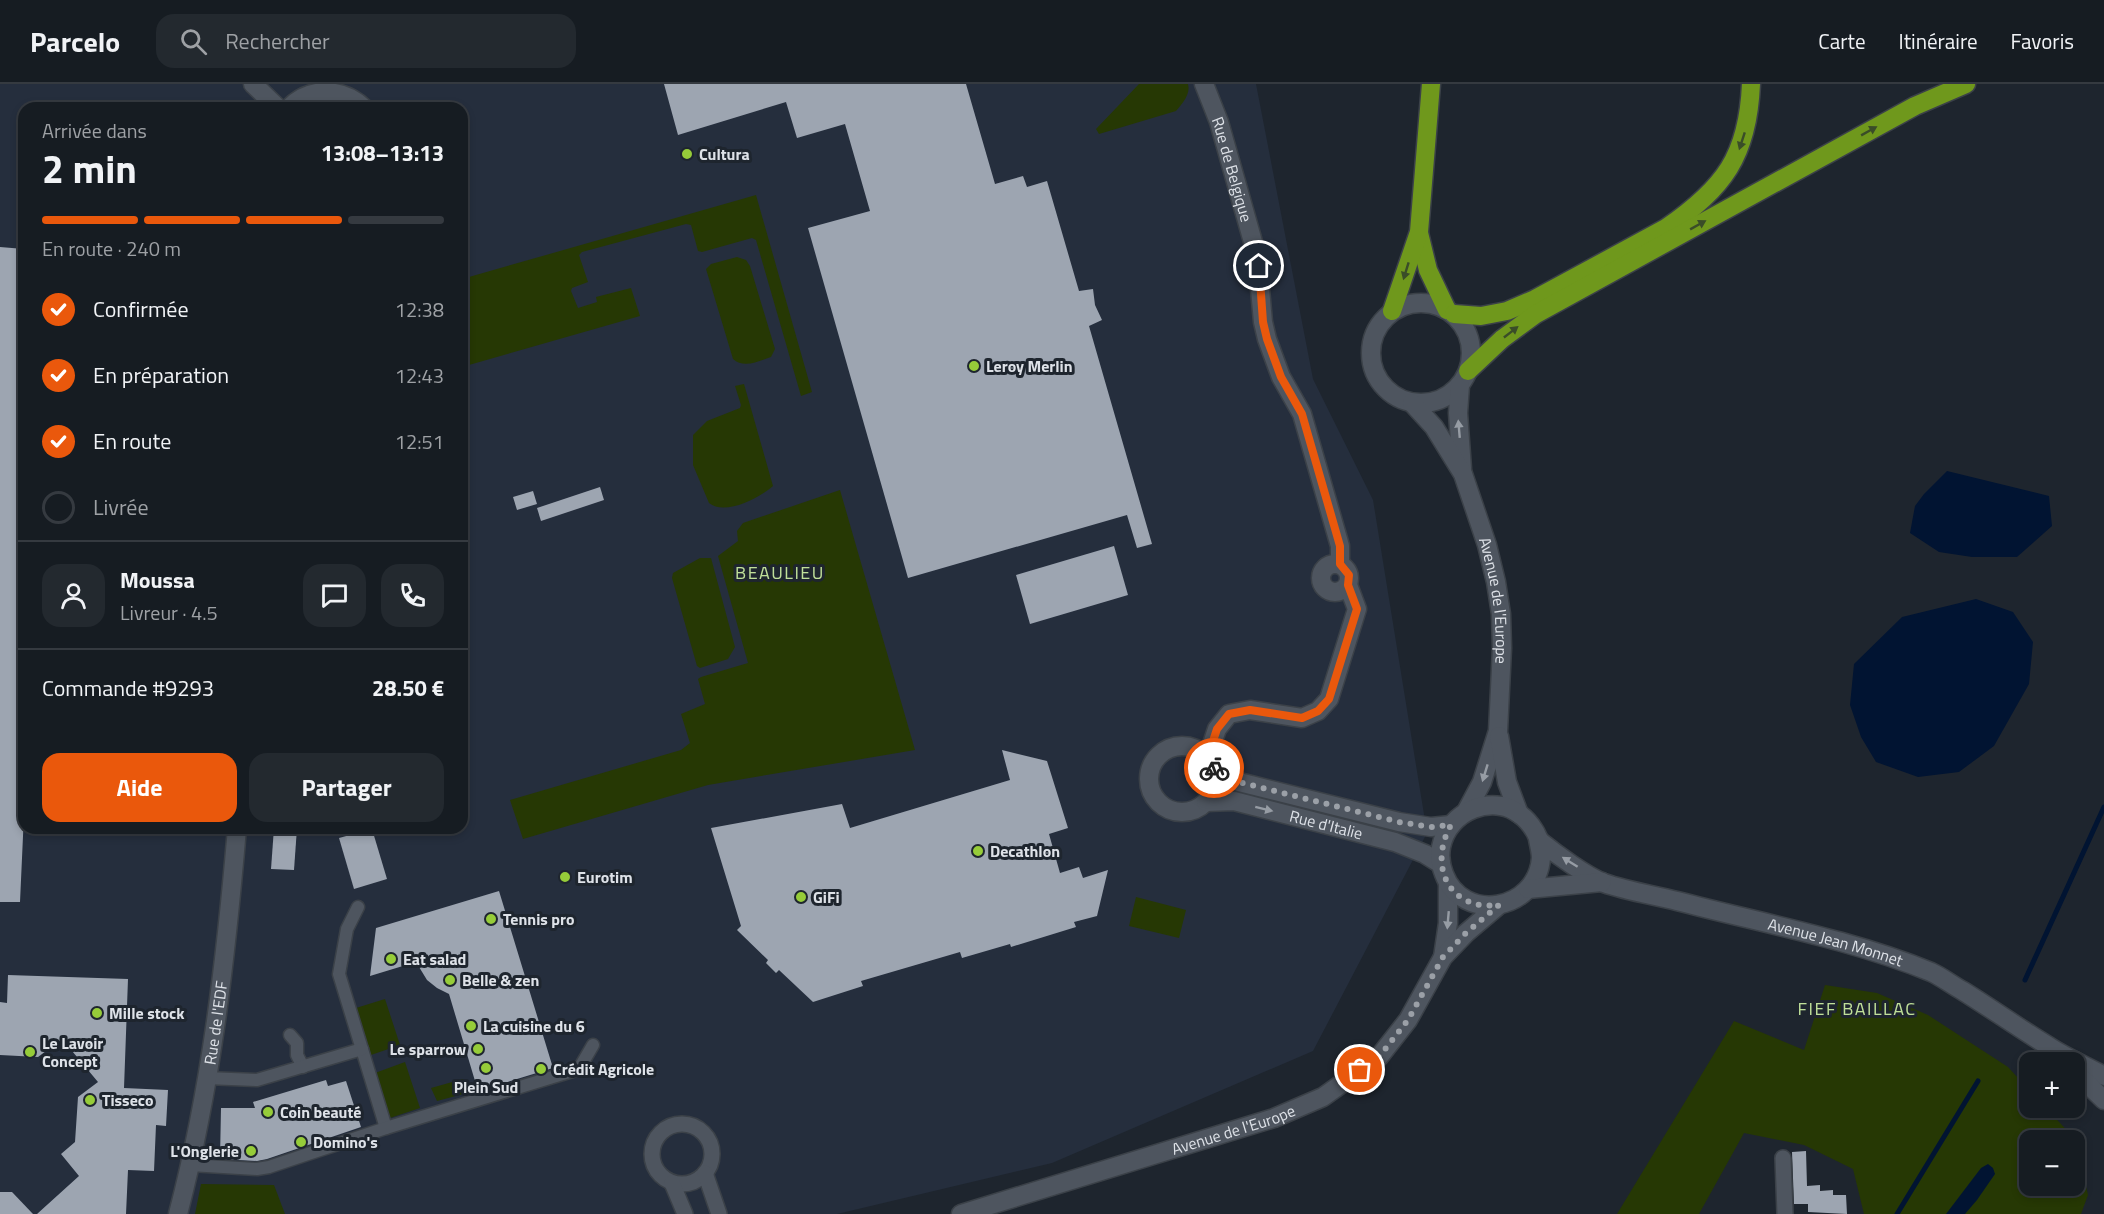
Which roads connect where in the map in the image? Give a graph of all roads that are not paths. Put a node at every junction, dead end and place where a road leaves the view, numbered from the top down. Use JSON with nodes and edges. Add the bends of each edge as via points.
{"nodes":[{"id":1,"x":253,"y":84,"type":"edge"},
{"id":2,"x":1204,"y":84,"type":"edge"},
{"id":3,"x":1431,"y":84,"type":"edge"},
{"id":4,"x":1751,"y":84,"type":"edge"},
{"id":5,"x":1966,"y":84,"type":"edge"},
{"id":6,"x":330,"y":88,"type":"edge"},
{"id":7,"x":272,"y":102,"type":"edge"},
{"id":8,"x":297,"y":102,"type":"edge"},
{"id":9,"x":355,"y":102,"type":"edge"},
{"id":10,"x":1419,"y":232,"type":"junction"},
{"id":11,"x":1392,"y":311,"type":"junction"},
{"id":12,"x":1451,"y":312,"type":"junction"},
{"id":13,"x":1464,"y":378,"type":"junction"},
{"id":14,"x":1412,"y":403,"type":"junction"},
{"id":15,"x":1463,"y":474,"type":"junction"},
{"id":16,"x":1340,"y":564,"type":"junction"},
{"id":17,"x":1348,"y":585,"type":"junction"},
{"id":18,"x":1498,"y":731,"type":"junction"},
{"id":19,"x":1211,"y":762,"type":"junction"},
{"id":20,"x":1206,"y":802,"type":"junction"},
{"id":21,"x":1466,"y":812,"type":"junction"},
{"id":22,"x":1519,"y":814,"type":"junction"},
{"id":23,"x":1451,"y":825,"type":"junction"},
{"id":24,"x":236,"y":834,"type":"edge"},
{"id":25,"x":1539,"y":839,"type":"junction"},
{"id":26,"x":1441,"y":864,"type":"junction"},
{"id":27,"x":1602,"y":882,"type":"junction"},
{"id":28,"x":1448,"y":884,"type":"junction"},
{"id":29,"x":1528,"y":889,"type":"junction"},
{"id":30,"x":1499,"y":905,"type":"junction"},
{"id":31,"x":358,"y":907,"type":"dead end"},
{"id":32,"x":1443,"y":957,"type":"junction"},
{"id":33,"x":290,"y":1035,"type":"dead end"},
{"id":34,"x":593,"y":1045,"type":"dead end"},
{"id":35,"x":2050,"y":1047,"type":"junction"},
{"id":36,"x":362,"y":1049,"type":"junction"},
{"id":37,"x":2055,"y":1052,"type":"edge"},
{"id":38,"x":303,"y":1067,"type":"junction"},
{"id":39,"x":2104,"y":1076,"type":"edge"},
{"id":40,"x":206,"y":1078,"type":"junction"},
{"id":41,"x":2085,"y":1082,"type":"edge"},
{"id":42,"x":2104,"y":1100,"type":"edge"},
{"id":43,"x":386,"y":1128,"type":"junction"},
{"id":44,"x":1783,"y":1158,"type":"dead end"},
{"id":45,"x":190,"y":1165,"type":"junction"},
{"id":46,"x":705,"y":1173,"type":"junction"},
{"id":47,"x":672,"y":1183,"type":"junction"},
{"id":48,"x":178,"y":1214,"type":"edge"},
{"id":49,"x":685,"y":1214,"type":"edge"},
{"id":50,"x":719,"y":1214,"type":"edge"},
{"id":51,"x":961,"y":1214,"type":"edge"},
{"id":52,"x":1785,"y":1214,"type":"edge"}],
"edges":[{"from":1,"to":7,"type":"street"},
{"from":2,"to":16,"type":"street","name":"Rue de Belgique","via":[[1219,122],[1257,256],[1267,339],[1281,377],[1302,414],[1340,546]]},
{"from":3,"to":10,"type":"highway"},
{"from":4,"to":12,"type":"highway","one_way":true,"via":[[1741,146],[1729,170],[1685,214],[1535,299],[1481,316]]},
{"from":13,"to":5,"type":"highway","one_way":true,"via":[[1489,350],[1536,314],[1915,106]]},
{"from":6,"to":8,"type":"street"},
{"from":6,"to":9,"type":"street"},
{"from":10,"to":11,"type":"highway","one_way":true},
{"from":10,"to":12,"type":"highway","via":[[1428,270]]},
{"from":11,"to":12,"type":"street","via":[[1410,303],[1429,303]]},
{"from":11,"to":14,"type":"street","via":[[1374,334],[1371,363],[1376,378],[1386,389]]},
{"from":12,"to":13,"type":"street","via":[[1470,340],[1471,356]]},
{"from":13,"to":14,"type":"street","via":[[1447,396]]},
{"from":15,"to":13,"type":"street","name":"Avenue de l'Europe","one_way":true,"via":[[1458,413]]},
{"from":14,"to":15,"type":"street","name":"Avenue de l'Europe","via":[[1434,427]]},
{"from":15,"to":18,"type":"street","name":"Avenue de l'Europe","via":[[1487,545],[1501,614]]},
{"from":16,"to":17,"type":"street","via":[[1349,575]]},
{"from":16,"to":17,"type":"street","via":[[1323,569],[1320,582],[1330,592],[1341,591]]},
{"from":17,"to":19,"type":"street","via":[[1357,609],[1329,699],[1318,711],[1302,718],[1250,710],[1229,714],[1217,729]]},
{"from":18,"to":21,"type":"street","name":"Avenue de l'Europe","one_way":true,"via":[[1482,782]]},
{"from":18,"to":22,"type":"street","name":"Avenue de l'Europe"},
{"from":19,"to":20,"type":"street","via":[[1215,786]]},
{"from":19,"to":20,"type":"street","via":[[1198,748],[1173,746],[1156,757],[1150,771],[1155,798],[1171,810],[1190,811]]},
{"from":19,"to":23,"type":"street","name":"Rue d'Italie","via":[[1239,782],[1399,822],[1431,827]]},
{"from":20,"to":26,"type":"street","name":"Rue d'Italie","one_way":true,"via":[[1234,801],[1395,842]]},
{"from":21,"to":22,"type":"street","via":[[1502,806]]},
{"from":21,"to":23,"type":"street"},
{"from":22,"to":25,"type":"street"},
{"from":23,"to":26,"type":"street","via":[[1440,850]]},
{"from":24,"to":40,"type":"street","name":"Rue de l'EDF","via":[[226,947]]},
{"from":27,"to":25,"type":"street","name":"Avenue Jean Monnet","one_way":true},
{"from":25,"to":29,"type":"street","via":[[1538,874]]},
{"from":26,"to":28,"type":"street"},
{"from":27,"to":29,"type":"street","name":"Avenue Jean Monnet"},
{"from":27,"to":35,"type":"street","name":"Avenue Jean Monnet","via":[[1850,945],[1933,973]]},
{"from":28,"to":30,"type":"street","via":[[1462,897],[1480,905]]},
{"from":28,"to":32,"type":"street","name":"Avenue de l'Europe","one_way":true},
{"from":29,"to":30,"type":"street","via":[[1520,897]]},
{"from":30,"to":32,"type":"street","name":"Avenue de l'Europe"},
{"from":31,"to":36,"type":"street","via":[[347,929],[339,974]]},
{"from":32,"to":51,"type":"street","name":"Avenue de l'Europe","via":[[1408,1020],[1379,1057],[1323,1097],[1274,1118]]},
{"from":33,"to":38,"type":"street","via":[[297,1042],[297,1055]]},
{"from":34,"to":43,"type":"street","via":[[579,1069]]},
{"from":35,"to":37,"type":"street","name":"Avenue Jean Monnet"},
{"from":35,"to":39,"type":"street","name":"Avenue Jean Monnet"},
{"from":36,"to":38,"type":"street"},
{"from":36,"to":43,"type":"street"},
{"from":38,"to":40,"type":"street","via":[[257,1080]]},
{"from":40,"to":45,"type":"street","name":"Rue de l'EDF"},
{"from":41,"to":42,"type":"street"},
{"from":43,"to":45,"type":"street","via":[[269,1167]]},
{"from":44,"to":52,"type":"street"},
{"from":45,"to":48,"type":"street","name":"Rue de l'EDF"},
{"from":46,"to":47,"type":"street","via":[[690,1183]]},
{"from":46,"to":47,"type":"street","via":[[712,1159],[705,1135],[690,1125],[673,1125],[657,1136],[651,1154],[657,1171]]},
{"from":46,"to":50,"type":"street"},
{"from":47,"to":49,"type":"street"}]}
